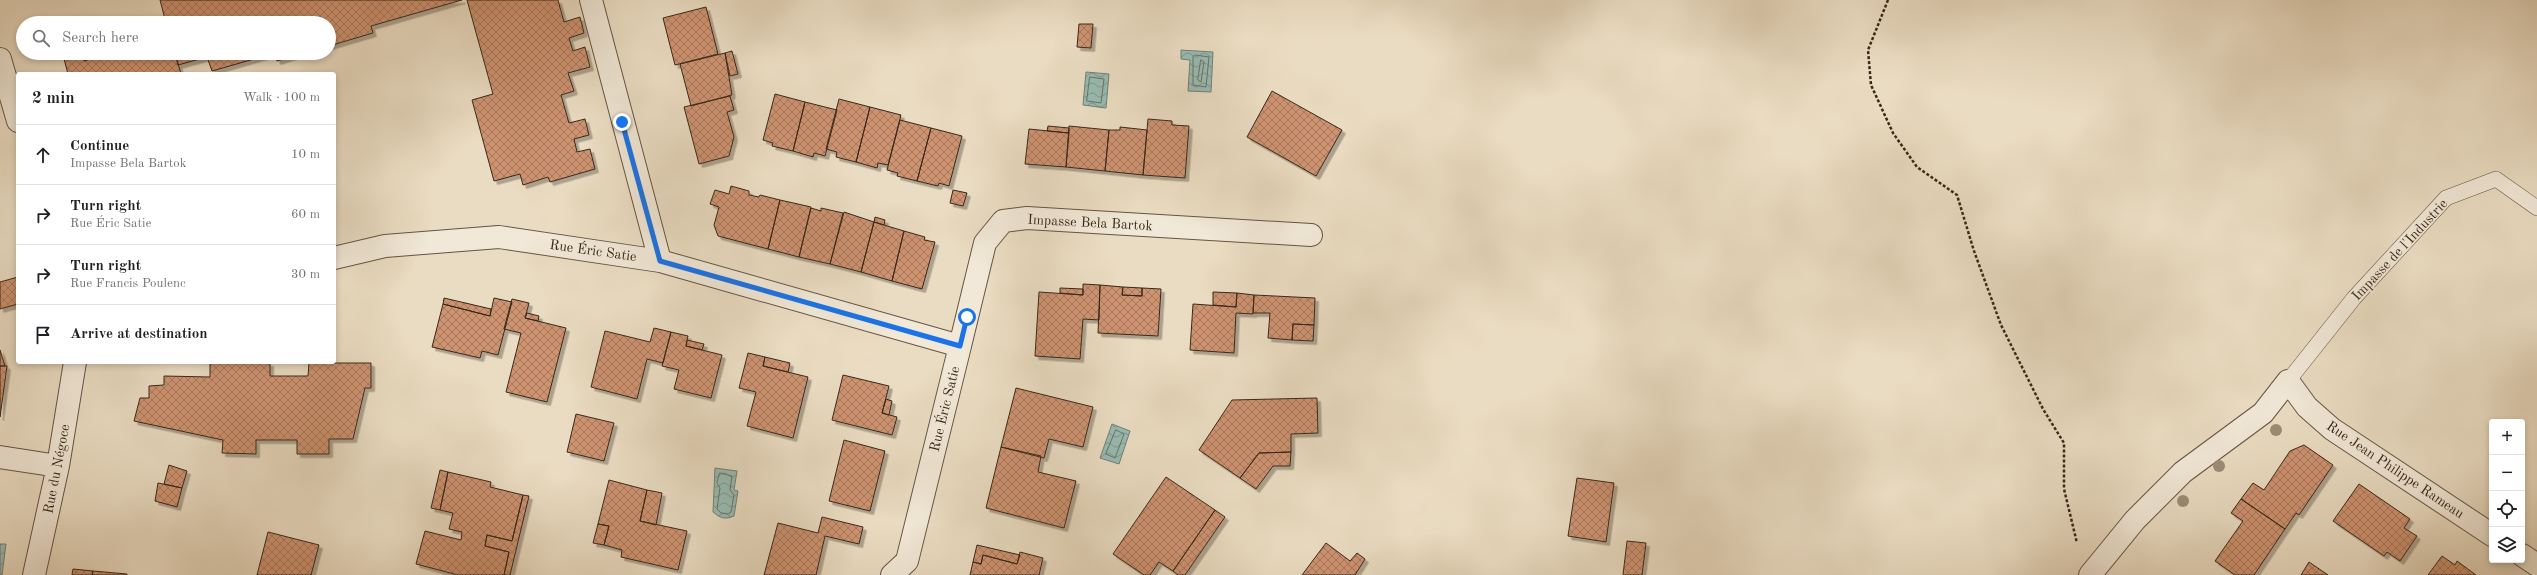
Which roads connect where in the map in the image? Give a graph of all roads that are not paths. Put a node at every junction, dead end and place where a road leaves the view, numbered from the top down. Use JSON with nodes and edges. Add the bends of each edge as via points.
{"nodes":[{"id":1,"x":591,"y":0,"type":"edge"},
{"id":2,"x":0,"y":59,"type":"edge"},
{"id":3,"x":16,"y":114,"type":"edge"},
{"id":4,"x":2537,"y":208,"type":"edge"},
{"id":5,"x":1311,"y":235,"type":"dead end"},
{"id":6,"x":336,"y":258,"type":"edge"},
{"id":7,"x":660,"y":261,"type":"junction"},
{"id":8,"x":960,"y":346,"type":"junction"},
{"id":9,"x":75,"y":364,"type":"edge"},
{"id":10,"x":2288,"y":381,"type":"junction"},
{"id":11,"x":0,"y":457,"type":"edge"},
{"id":12,"x":58,"y":466,"type":"junction"},
{"id":13,"x":2489,"y":533,"type":"edge"},
{"id":14,"x":2525,"y":557,"type":"edge"},
{"id":15,"x":2537,"y":565,"type":"edge"},
{"id":16,"x":34,"y":575,"type":"edge"},
{"id":17,"x":892,"y":575,"type":"edge"},
{"id":18,"x":2090,"y":575,"type":"edge"}],
"edges":[{"from":1,"to":7,"type":"street"},
{"from":2,"to":3,"type":"street"},
{"from":4,"to":10,"type":"lane","name":"Impasse de l'Industrie","via":[[2496,179],[2446,198],[2354,298]]},
{"from":5,"to":8,"type":"street","name":"Impasse Bela Bartok","via":[[1027,218],[1003,221],[985,243]]},
{"from":6,"to":7,"type":"street","name":"Rue Éric Satie","via":[[385,246],[498,237]]},
{"from":7,"to":8,"type":"street","name":"Rue Éric Satie"},
{"from":8,"to":17,"type":"street","name":"Rue Éric Satie","via":[[908,561]]},
{"from":9,"to":12,"type":"street","name":"Rue du Négoce"},
{"from":10,"to":13,"type":"street","name":"Rue Jean Philippe Rameau","via":[[2307,407],[2332,429]]},
{"from":10,"to":18,"type":"street","via":[[2263,413],[2182,472],[2135,520]]},
{"from":11,"to":12,"type":"street"},
{"from":12,"to":16,"type":"street","name":"Rue du Négoce"},
{"from":14,"to":15,"type":"street"}]}
